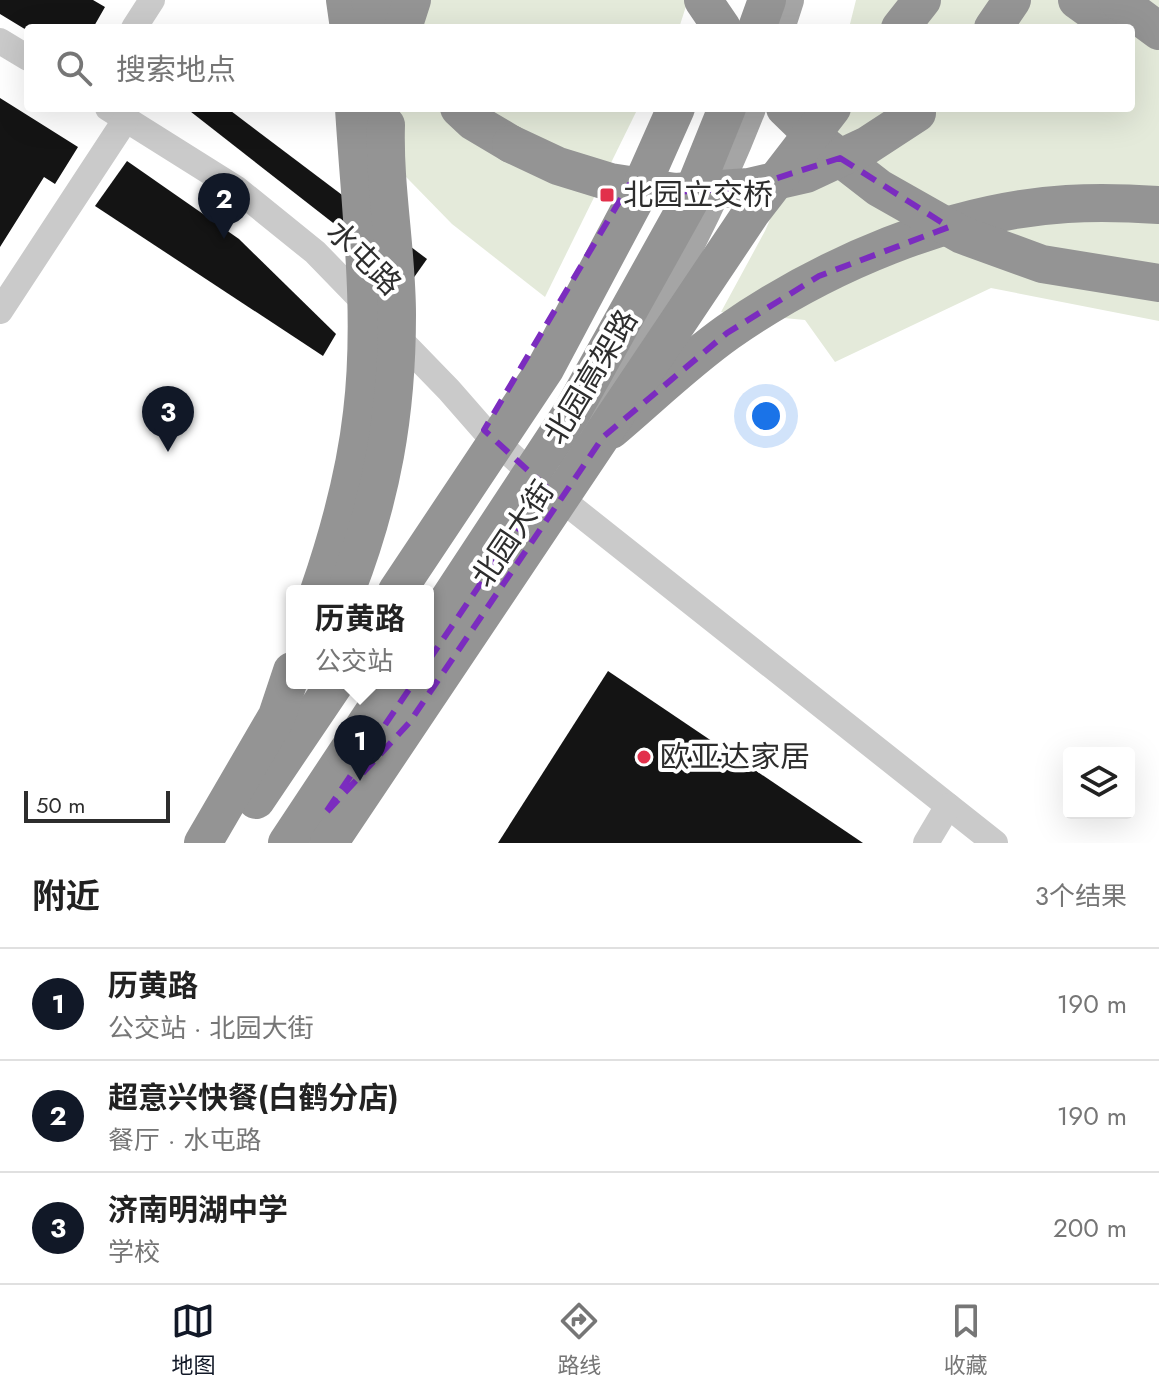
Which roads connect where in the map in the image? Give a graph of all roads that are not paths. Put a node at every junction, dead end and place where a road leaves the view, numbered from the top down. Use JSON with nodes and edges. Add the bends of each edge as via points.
{"nodes":[{"id":1,"x":152,"y":0,"type":"edge"},
{"id":2,"x":345,"y":0,"type":"edge"},
{"id":3,"x":370,"y":0,"type":"edge"},
{"id":4,"x":412,"y":0,"type":"edge"},
{"id":5,"x":704,"y":0,"type":"edge"},
{"id":6,"x":718,"y":0,"type":"edge"},
{"id":7,"x":767,"y":0,"type":"edge"},
{"id":8,"x":787,"y":0,"type":"edge"},
{"id":9,"x":922,"y":0,"type":"edge"},
{"id":10,"x":1012,"y":0,"type":"edge"},
{"id":11,"x":1077,"y":0,"type":"edge"},
{"id":12,"x":1117,"y":0,"type":"edge"},
{"id":13,"x":137,"y":24,"type":"edge"},
{"id":14,"x":348,"y":24,"type":"edge"},
{"id":15,"x":384,"y":24,"type":"edge"},
{"id":16,"x":404,"y":24,"type":"edge"},
{"id":17,"x":695,"y":24,"type":"edge"},
{"id":18,"x":711,"y":24,"type":"edge"},
{"id":19,"x":719,"y":24,"type":"edge"},
{"id":20,"x":758,"y":24,"type":"edge"},
{"id":21,"x":779,"y":24,"type":"edge"},
{"id":22,"x":903,"y":24,"type":"edge"},
{"id":23,"x":996,"y":24,"type":"edge"},
{"id":24,"x":1110,"y":24,"type":"edge"},
{"id":25,"x":1159,"y":31,"type":"edge"},
{"id":26,"x":0,"y":41,"type":"edge"},
{"id":27,"x":1135,"y":42,"type":"edge"},
{"id":28,"x":24,"y":56,"type":"edge"},
{"id":29,"x":1159,"y":59,"type":"edge"},
{"id":30,"x":354,"y":112,"type":"edge"},
{"id":31,"x":388,"y":112,"type":"edge"},
{"id":32,"x":463,"y":112,"type":"edge"},
{"id":33,"x":659,"y":112,"type":"edge"},
{"id":34,"x":674,"y":112,"type":"edge"},
{"id":35,"x":725,"y":112,"type":"edge"},
{"id":36,"x":747,"y":112,"type":"edge"},
{"id":37,"x":789,"y":112,"type":"edge"},
{"id":38,"x":829,"y":112,"type":"edge"},
{"id":39,"x":916,"y":112,"type":"edge"},
{"id":40,"x":117,"y":114,"type":"edge"},
{"id":41,"x":1159,"y":205,"type":"edge"},
{"id":42,"x":1159,"y":283,"type":"edge"},
{"id":43,"x":0,"y":311,"type":"edge"},
{"id":44,"x":572,"y":412,"type":"junction"},
{"id":45,"x":484,"y":430,"type":"junction"},
{"id":46,"x":603,"y":437,"type":"junction"},
{"id":47,"x":546,"y":487,"type":"junction"},
{"id":48,"x":321,"y":585,"type":"edge"},
{"id":49,"x":348,"y":585,"type":"edge"},
{"id":50,"x":387,"y":585,"type":"edge"},
{"id":51,"x":401,"y":585,"type":"edge"},
{"id":52,"x":500,"y":587,"type":"junction"},
{"id":53,"x":434,"y":622,"type":"edge"},
{"id":54,"x":434,"y":650,"type":"edge"},
{"id":55,"x":434,"y":686,"type":"edge"},
{"id":56,"x":286,"y":689,"type":"edge"},
{"id":57,"x":293,"y":689,"type":"edge"},
{"id":58,"x":320,"y":689,"type":"edge"},
{"id":59,"x":331,"y":689,"type":"edge"},
{"id":60,"x":389,"y":689,"type":"edge"},
{"id":61,"x":408,"y":689,"type":"edge"},
{"id":62,"x":432,"y":689,"type":"edge"},
{"id":63,"x":277,"y":716,"type":"junction"},
{"id":64,"x":409,"y":723,"type":"junction"},
{"id":65,"x":948,"y":806,"type":"junction"},
{"id":66,"x":203,"y":843,"type":"edge"},
{"id":67,"x":220,"y":843,"type":"edge"},
{"id":68,"x":227,"y":843,"type":"edge"},
{"id":69,"x":287,"y":843,"type":"edge"},
{"id":70,"x":298,"y":843,"type":"edge"},
{"id":71,"x":306,"y":843,"type":"edge"},
{"id":72,"x":329,"y":843,"type":"edge"},
{"id":73,"x":926,"y":843,"type":"edge"},
{"id":74,"x":995,"y":843,"type":"edge"}],
"edges":[{"from":1,"to":13,"type":"street"},
{"from":2,"to":14,"type":"highway"},
{"from":3,"to":15,"type":"highway"},
{"from":4,"to":16,"type":"highway"},
{"from":5,"to":17,"type":"main road"},
{"from":5,"to":19,"type":"highway","bridge":true},
{"from":6,"to":18,"type":"highway","bridge":true},
{"from":7,"to":20,"type":"highway"},
{"from":8,"to":21,"type":"main road"},
{"from":9,"to":22,"type":"highway"},
{"from":10,"to":23,"type":"highway"},
{"from":11,"to":24,"type":"highway"},
{"from":12,"to":25,"type":"highway"},
{"from":26,"to":28,"type":"street"},
{"from":27,"to":29,"type":"highway"},
{"from":30,"to":48,"type":"highway","bridge":true,"via":[[366,316],[363,410],[348,499]]},
{"from":31,"to":49,"type":"highway","bridge":true,"via":[[385,154],[397,313],[394,396],[382,480]]},
{"from":32,"to":39,"type":"highway","bridge":true,"via":[[511,144],[558,166],[610,182],[675,192],[749,187],[806,174],[868,145]]},
{"from":33,"to":45,"type":"main road","via":[[621,204]]},
{"from":34,"to":51,"type":"highway","name":"北园高架路","bridge":true,"via":[[636,198],[545,369]]},
{"from":35,"to":44,"type":"highway","name":"北园高架路","bridge":true,"via":[[689,202]]},
{"from":36,"to":47,"type":"main road","name":"北园大街","via":[[716,188],[650,316]]},
{"from":37,"to":42,"type":"highway","bridge":true,"via":[[879,188],[962,235],[1042,264]]},
{"from":38,"to":46,"type":"highway","bridge":true,"via":[[751,213]]},
{"from":40,"to":43,"type":"street"},
{"from":40,"to":45,"type":"street","name":"水屯路","via":[[237,189],[315,252]]},
{"from":41,"to":46,"type":"highway","bridge":true,"via":[[1066,204],[996,214],[912,238],[819,276],[727,333]]},
{"from":44,"to":52,"type":"highway","bridge":true},
{"from":44,"to":53,"type":"highway","name":"北园高架路","bridge":true},
{"from":45,"to":47,"type":"street","name":"水屯路"},
{"from":45,"to":50,"type":"main road"},
{"from":46,"to":52,"type":"highway","bridge":true},
{"from":47,"to":54,"type":"main road","name":"北园大街"},
{"from":47,"to":65,"type":"street","name":"水屯路"},
{"from":52,"to":55,"type":"highway","bridge":true},
{"from":56,"to":63,"type":"highway"},
{"from":57,"to":63,"type":"highway"},
{"from":58,"to":67,"type":"main road"},
{"from":59,"to":68,"type":"highway"},
{"from":60,"to":69,"type":"highway"},
{"from":61,"to":71,"type":"main road"},
{"from":62,"to":64,"type":"highway","bridge":true},
{"from":63,"to":66,"type":"highway"},
{"from":64,"to":70,"type":"highway","bridge":true},
{"from":64,"to":72,"type":"highway","bridge":true},
{"from":65,"to":73,"type":"street"},
{"from":65,"to":74,"type":"street","name":"水屯路"}]}
